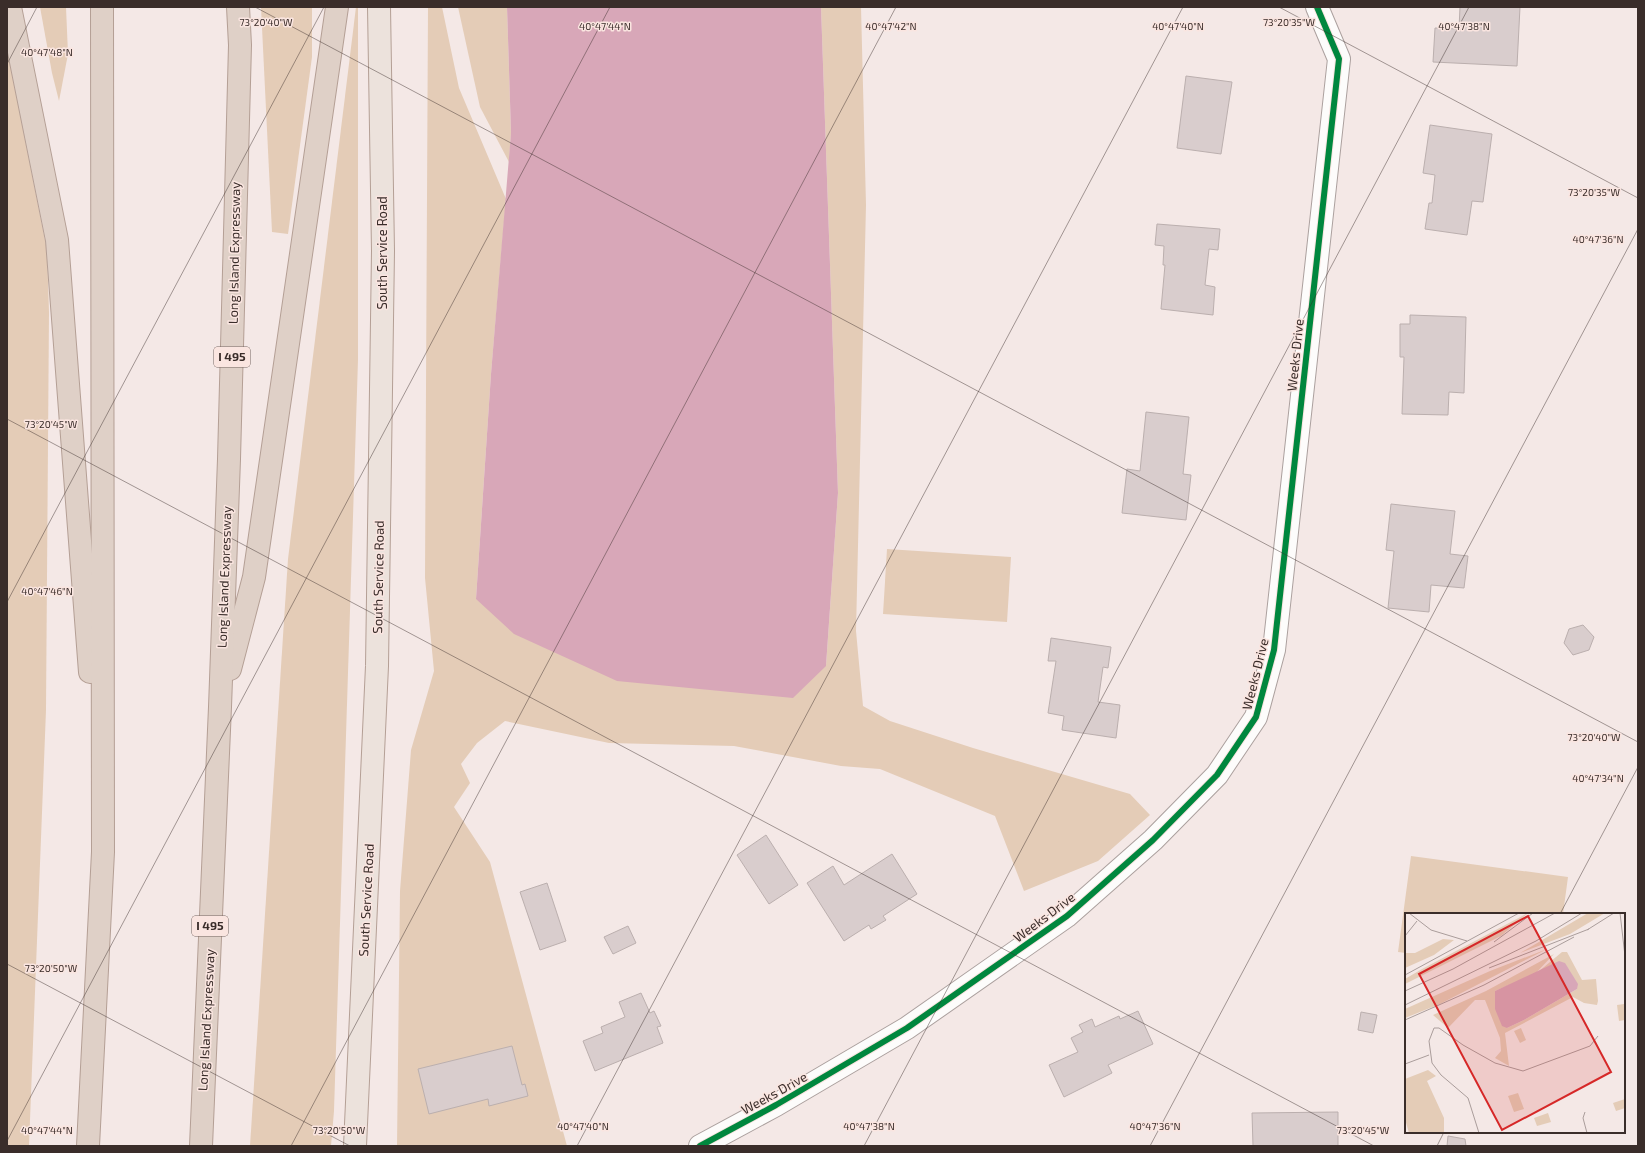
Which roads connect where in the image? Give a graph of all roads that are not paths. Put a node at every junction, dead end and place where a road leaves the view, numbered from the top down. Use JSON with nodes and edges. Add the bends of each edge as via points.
{"nodes":[{"id":1,"x":10,"y":7,"type":"edge"},
{"id":2,"x":102,"y":7,"type":"edge"},
{"id":3,"x":238,"y":7,"type":"edge"},
{"id":4,"x":337,"y":7,"type":"edge"},
{"id":5,"x":379,"y":7,"type":"edge"},
{"id":6,"x":1317,"y":7,"type":"edge"},
{"id":7,"x":220,"y":707,"type":"junction"},
{"id":8,"x":103,"y":852,"type":"junction"},
{"id":9,"x":88,"y":1146,"type":"edge"},
{"id":10,"x":201,"y":1146,"type":"edge"},
{"id":11,"x":355,"y":1146,"type":"edge"},
{"id":12,"x":700,"y":1146,"type":"edge"}],
"edges":[{"from":1,"to":8,"type":"highway","via":[[58,240]]},
{"from":2,"to":8,"type":"highway"},
{"from":3,"to":7,"type":"highway","name":"Long Island Expressway","number":"I 495","via":[[240,45]]},
{"from":4,"to":7,"type":"highway","via":[[254,577]]},
{"from":5,"to":11,"type":"main road","name":"South Service Road","via":[[383,251],[376,666]]},
{"from":6,"to":12,"type":"street","name":"Weeks Drive","via":[[1339,59],[1274,650],[1256,718],[1217,775],[1153,840],[1067,916],[907,1028],[776,1105]]},
{"from":7,"to":10,"type":"highway","name":"Long Island Expressway","number":"I 495"},
{"from":8,"to":9,"type":"highway"}]}
